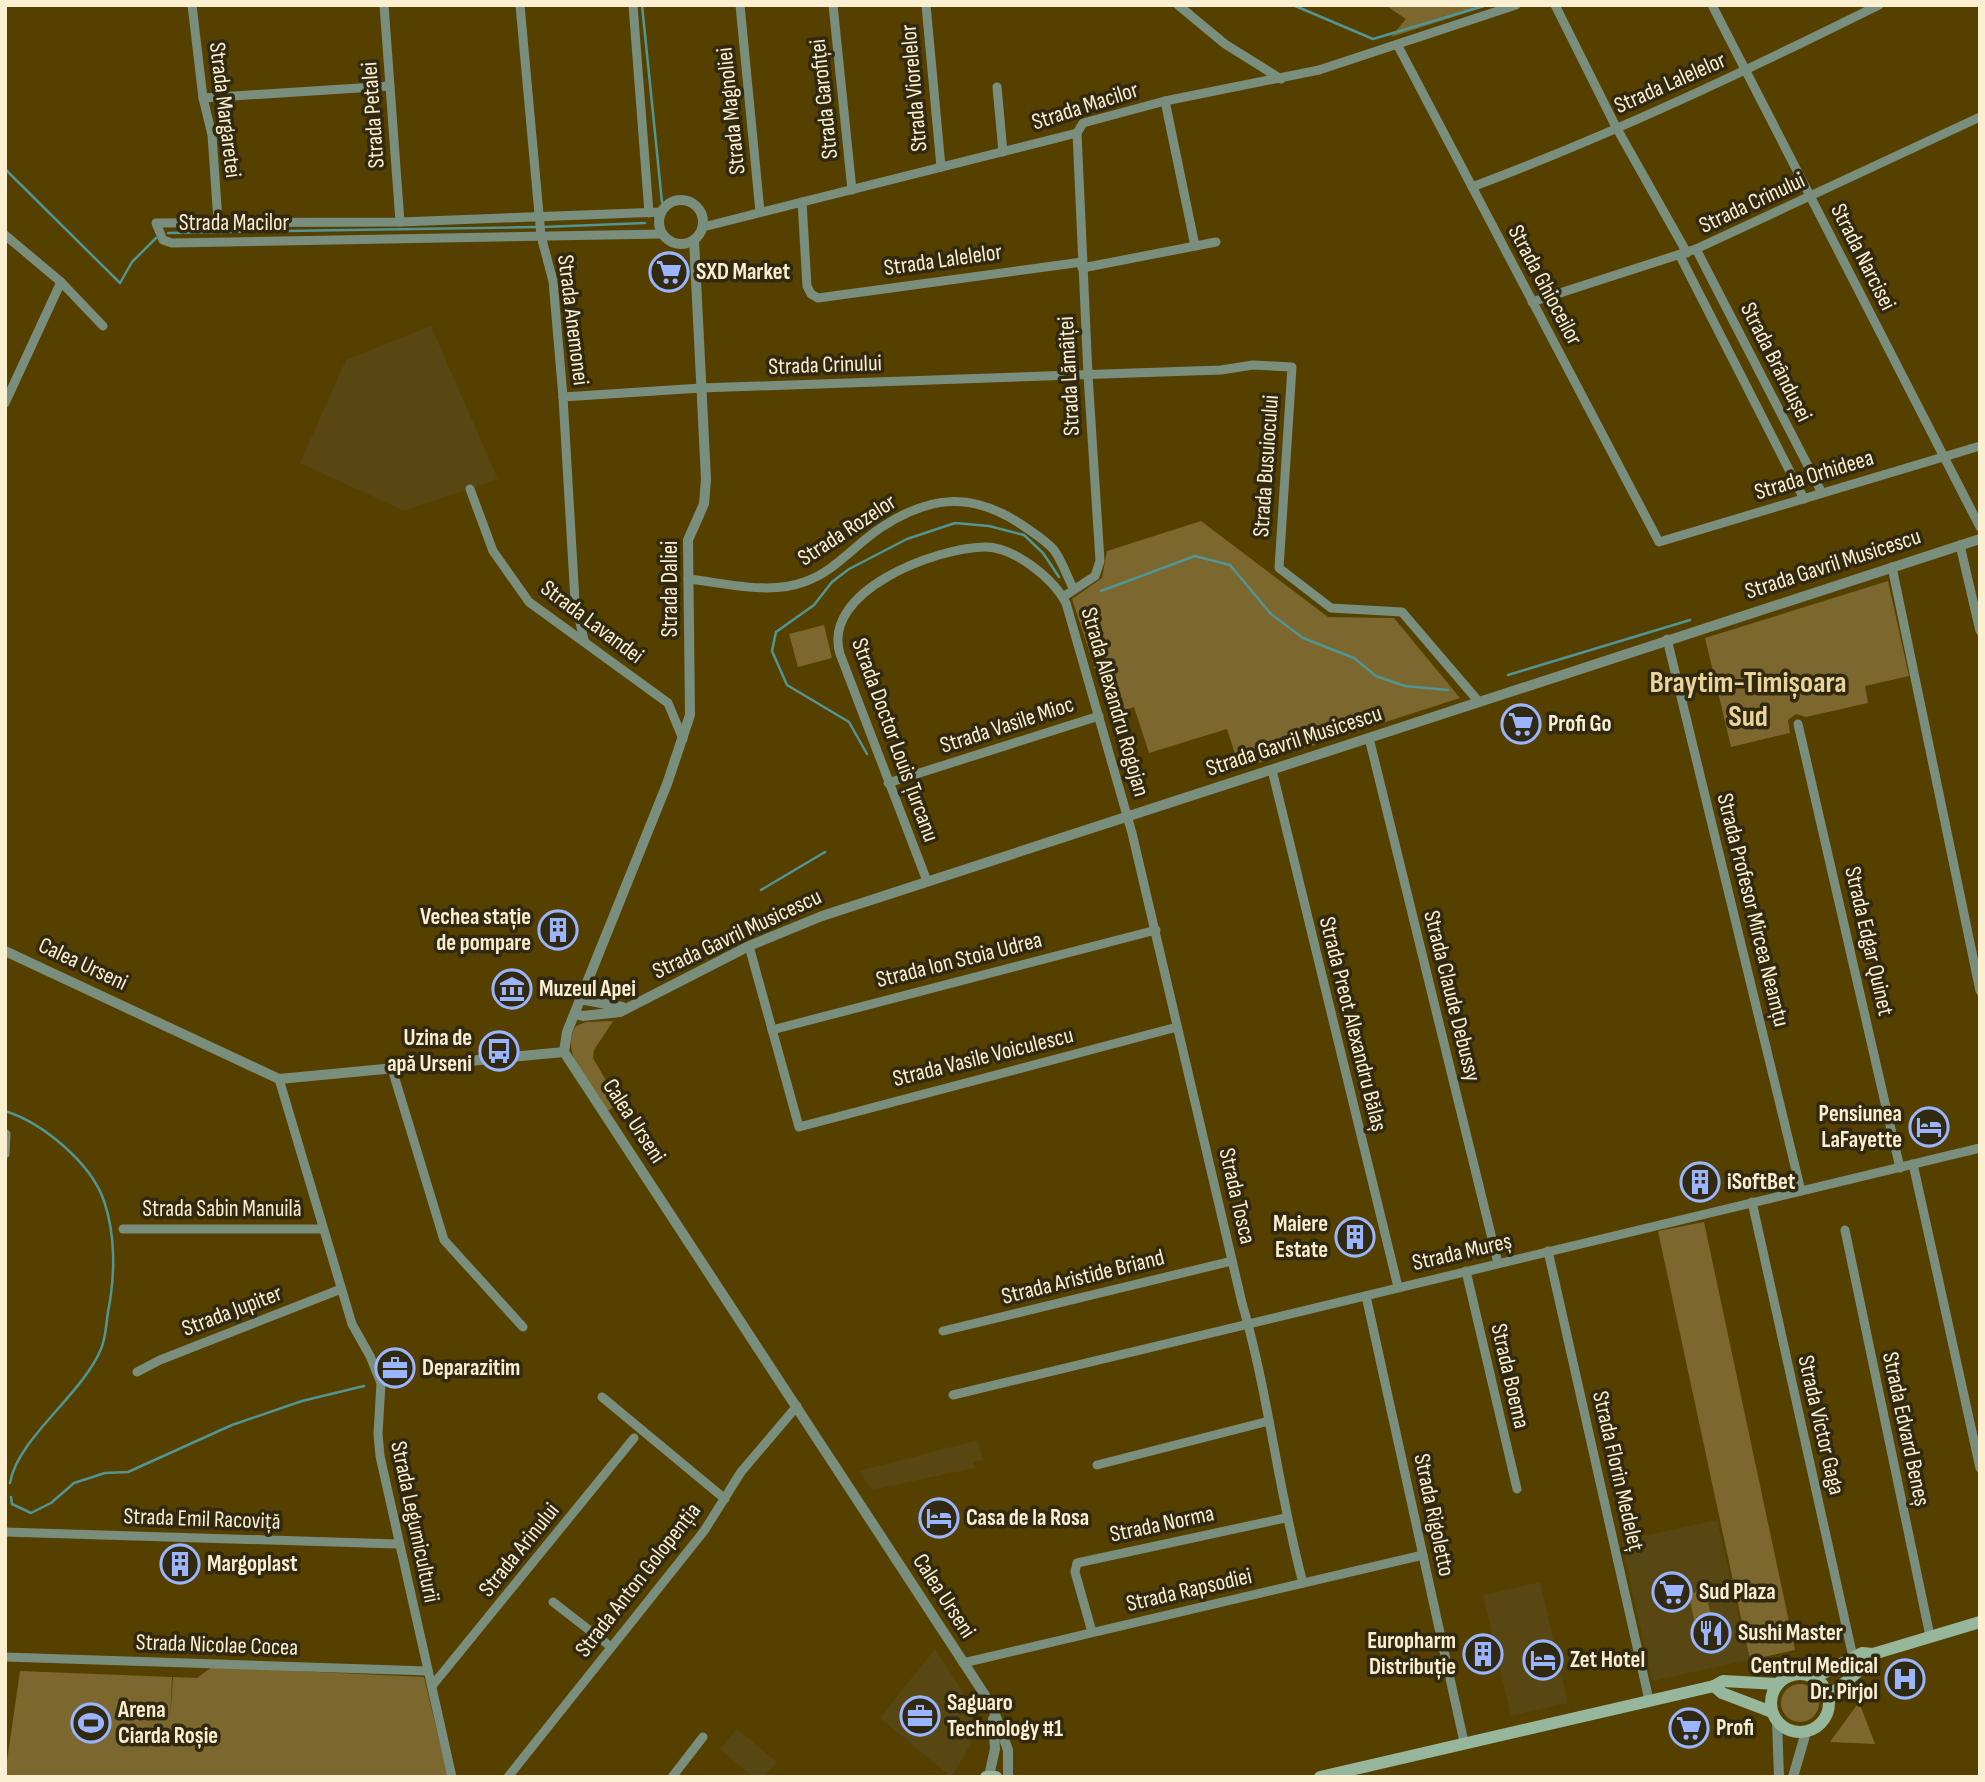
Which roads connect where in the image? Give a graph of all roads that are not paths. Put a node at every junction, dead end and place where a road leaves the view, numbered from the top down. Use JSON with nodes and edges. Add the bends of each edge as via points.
{"nodes":[{"id":1,"x":192,"y":5,"type":"edge"},
{"id":2,"x":384,"y":5,"type":"edge"},
{"id":3,"x":520,"y":5,"type":"edge"},
{"id":4,"x":633,"y":5,"type":"edge"},
{"id":5,"x":740,"y":5,"type":"edge"},
{"id":6,"x":834,"y":5,"type":"edge"},
{"id":7,"x":926,"y":5,"type":"edge"},
{"id":8,"x":1178,"y":5,"type":"edge"},
{"id":9,"x":1516,"y":5,"type":"edge"},
{"id":10,"x":1555,"y":5,"type":"edge"},
{"id":11,"x":1712,"y":5,"type":"edge"},
{"id":12,"x":1879,"y":5,"type":"edge"},
{"id":13,"x":1398,"y":46,"type":"junction"},
{"id":14,"x":1744,"y":71,"type":"junction"},
{"id":15,"x":1281,"y":79,"type":"junction"},
{"id":16,"x":390,"y":86,"type":"junction"},
{"id":17,"x":997,"y":87,"type":"dead end"},
{"id":18,"x":203,"y":98,"type":"junction"},
{"id":19,"x":1165,"y":101,"type":"junction"},
{"id":20,"x":1980,"y":118,"type":"edge"},
{"id":21,"x":1616,"y":127,"type":"junction"},
{"id":22,"x":1077,"y":133,"type":"junction"},
{"id":23,"x":1003,"y":152,"type":"junction"},
{"id":24,"x":941,"y":167,"type":"junction"},
{"id":25,"x":1472,"y":187,"type":"junction"},
{"id":26,"x":852,"y":190,"type":"junction"},
{"id":27,"x":1810,"y":197,"type":"junction"},
{"id":28,"x":802,"y":202,"type":"junction"},
{"id":29,"x":662,"y":212,"type":"junction"},
{"id":30,"x":760,"y":212,"type":"junction"},
{"id":31,"x":649,"y":213,"type":"junction"},
{"id":32,"x":540,"y":219,"type":"junction"},
{"id":33,"x":218,"y":220,"type":"junction"},
{"id":34,"x":400,"y":222,"type":"junction"},
{"id":35,"x":703,"y":227,"type":"junction"},
{"id":36,"x":662,"y":234,"type":"junction"},
{"id":37,"x":5,"y":235,"type":"edge"},
{"id":38,"x":541,"y":235,"type":"junction"},
{"id":39,"x":694,"y":240,"type":"junction"},
{"id":40,"x":1216,"y":242,"type":"dead end"},
{"id":41,"x":1195,"y":246,"type":"junction"},
{"id":42,"x":1688,"y":253,"type":"junction"},
{"id":43,"x":1082,"y":265,"type":"junction"},
{"id":44,"x":61,"y":282,"type":"junction"},
{"id":45,"x":1532,"y":302,"type":"junction"},
{"id":46,"x":103,"y":326,"type":"dead end"},
{"id":47,"x":1292,"y":367,"type":"joint"},
{"id":48,"x":1087,"y":375,"type":"junction"},
{"id":49,"x":701,"y":388,"type":"junction"},
{"id":50,"x":563,"y":397,"type":"junction"},
{"id":51,"x":5,"y":403,"type":"edge"},
{"id":52,"x":1980,"y":446,"type":"edge"},
{"id":53,"x":1944,"y":456,"type":"junction"},
{"id":54,"x":470,"y":489,"type":"dead end"},
{"id":55,"x":1822,"y":493,"type":"junction"},
{"id":56,"x":1804,"y":499,"type":"junction"},
{"id":57,"x":1980,"y":527,"type":"edge"},
{"id":58,"x":1980,"y":539,"type":"edge"},
{"id":59,"x":1659,"y":542,"type":"joint"},
{"id":60,"x":1960,"y":545,"type":"junction"},
{"id":61,"x":1892,"y":567,"type":"junction"},
{"id":62,"x":688,"y":579,"type":"junction"},
{"id":63,"x":1073,"y":588,"type":"junction"},
{"id":64,"x":1063,"y":597,"type":"junction"},
{"id":65,"x":1980,"y":631,"type":"edge"},
{"id":66,"x":1667,"y":639,"type":"junction"},
{"id":67,"x":583,"y":640,"type":"junction"},
{"id":68,"x":1479,"y":702,"type":"junction"},
{"id":69,"x":1099,"y":716,"type":"junction"},
{"id":70,"x":1798,"y":724,"type":"dead end"},
{"id":71,"x":683,"y":738,"type":"junction"},
{"id":72,"x":1369,"y":738,"type":"junction"},
{"id":73,"x":1272,"y":770,"type":"junction"},
{"id":74,"x":888,"y":783,"type":"junction"},
{"id":75,"x":1128,"y":818,"type":"junction"},
{"id":76,"x":927,"y":881,"type":"junction"},
{"id":77,"x":1156,"y":930,"type":"junction"},
{"id":78,"x":749,"y":946,"type":"junction"},
{"id":79,"x":5,"y":951,"type":"edge"},
{"id":80,"x":1980,"y":991,"type":"edge"},
{"id":81,"x":580,"y":999,"type":"junction"},
{"id":82,"x":632,"y":1006,"type":"junction"},
{"id":83,"x":575,"y":1014,"type":"junction"},
{"id":84,"x":1177,"y":1027,"type":"junction"},
{"id":85,"x":772,"y":1030,"type":"junction"},
{"id":86,"x":564,"y":1052,"type":"junction"},
{"id":87,"x":392,"y":1069,"type":"junction"},
{"id":88,"x":279,"y":1079,"type":"junction"},
{"id":89,"x":6,"y":1135,"type":"edge"},
{"id":90,"x":1980,"y":1148,"type":"edge"},
{"id":91,"x":5,"y":1154,"type":"edge"},
{"id":92,"x":1913,"y":1164,"type":"junction"},
{"id":93,"x":1900,"y":1167,"type":"junction"},
{"id":94,"x":1801,"y":1191,"type":"junction"},
{"id":95,"x":1752,"y":1202,"type":"junction"},
{"id":96,"x":322,"y":1228,"type":"junction"},
{"id":97,"x":122,"y":1229,"type":"dead end"},
{"id":98,"x":1845,"y":1230,"type":"dead end"},
{"id":99,"x":1548,"y":1251,"type":"junction"},
{"id":100,"x":1232,"y":1261,"type":"junction"},
{"id":101,"x":1498,"y":1264,"type":"junction"},
{"id":102,"x":1466,"y":1271,"type":"junction"},
{"id":103,"x":1398,"y":1287,"type":"junction"},
{"id":104,"x":341,"y":1289,"type":"junction"},
{"id":105,"x":1366,"y":1296,"type":"junction"},
{"id":106,"x":1248,"y":1326,"type":"junction"},
{"id":107,"x":523,"y":1327,"type":"dead end"},
{"id":108,"x":943,"y":1331,"type":"dead end"},
{"id":109,"x":137,"y":1372,"type":"dead end"},
{"id":110,"x":953,"y":1395,"type":"dead end"},
{"id":111,"x":602,"y":1398,"type":"dead end"},
{"id":112,"x":797,"y":1406,"type":"junction"},
{"id":113,"x":1269,"y":1420,"type":"junction"},
{"id":114,"x":634,"y":1437,"type":"dead end"},
{"id":115,"x":1097,"y":1465,"type":"dead end"},
{"id":116,"x":1980,"y":1468,"type":"edge"},
{"id":117,"x":1517,"y":1489,"type":"dead end"},
{"id":118,"x":725,"y":1499,"type":"junction"},
{"id":119,"x":1285,"y":1518,"type":"junction"},
{"id":120,"x":5,"y":1532,"type":"edge"},
{"id":121,"x":397,"y":1544,"type":"junction"},
{"id":122,"x":1423,"y":1555,"type":"junction"},
{"id":123,"x":1303,"y":1583,"type":"junction"},
{"id":124,"x":553,"y":1602,"type":"dead end"},
{"id":125,"x":1980,"y":1622,"type":"edge"},
{"id":126,"x":1092,"y":1632,"type":"junction"},
{"id":127,"x":1930,"y":1636,"type":"junction"},
{"id":128,"x":611,"y":1647,"type":"junction"},
{"id":129,"x":1873,"y":1654,"type":"junction"},
{"id":130,"x":5,"y":1657,"type":"edge"},
{"id":131,"x":1853,"y":1657,"type":"junction"},
{"id":132,"x":962,"y":1663,"type":"junction"},
{"id":133,"x":428,"y":1671,"type":"junction"},
{"id":134,"x":1816,"y":1678,"type":"junction"},
{"id":135,"x":1777,"y":1684,"type":"junction"},
{"id":136,"x":432,"y":1686,"type":"junction"},
{"id":137,"x":1714,"y":1686,"type":"junction"},
{"id":138,"x":1829,"y":1696,"type":"junction"},
{"id":139,"x":1650,"y":1700,"type":"junction"},
{"id":140,"x":992,"y":1706,"type":"junction"},
{"id":141,"x":1775,"y":1716,"type":"junction"},
{"id":142,"x":1806,"y":1731,"type":"junction"},
{"id":143,"x":703,"y":1737,"type":"dead end"},
{"id":144,"x":1464,"y":1742,"type":"junction"},
{"id":145,"x":987,"y":1776,"type":"edge"},
{"id":146,"x":452,"y":1777,"type":"edge"},
{"id":147,"x":508,"y":1777,"type":"edge"},
{"id":148,"x":673,"y":1777,"type":"edge"},
{"id":149,"x":996,"y":1777,"type":"edge"},
{"id":150,"x":1008,"y":1777,"type":"edge"},
{"id":151,"x":1321,"y":1777,"type":"edge"},
{"id":152,"x":1779,"y":1777,"type":"edge"},
{"id":153,"x":1793,"y":1777,"type":"edge"}],
"edges":[{"from":1,"to":18,"type":"street","name":"Strada Margaretei"},
{"from":2,"to":16,"type":"street","name":"Strada Petalei"},
{"from":3,"to":32,"type":"street","name":"Strada Anemonei"},
{"from":4,"to":31,"type":"street"},
{"from":5,"to":30,"type":"street","name":"Strada Magnoliei"},
{"from":6,"to":26,"type":"street","name":"Strada Garofiței"},
{"from":7,"to":24,"type":"street","name":"Strada Viorelelor"},
{"from":8,"to":15,"type":"street","via":[[1226,44]]},
{"from":9,"to":13,"type":"street","name":"Strada Macilor","via":[[1406,39]]},
{"from":10,"to":21,"type":"street","name":"Strada Brândușei"},
{"from":11,"to":14,"type":"street","name":"Strada Narcisei"},
{"from":12,"to":14,"type":"street","name":"Strada Lalelelor"},
{"from":13,"to":15,"type":"street","name":"Strada Macilor"},
{"from":13,"to":25,"type":"street","name":"Strada Ghioceilor"},
{"from":14,"to":21,"type":"street","name":"Strada Lalelelor"},
{"from":14,"to":27,"type":"street","name":"Strada Narcisei"},
{"from":15,"to":19,"type":"street","name":"Strada Macilor"},
{"from":16,"to":18,"type":"street"},
{"from":16,"to":34,"type":"street","name":"Strada Petalei"},
{"from":17,"to":23,"type":"street"},
{"from":18,"to":33,"type":"street","name":"Strada Margaretei","via":[[212,135]]},
{"from":19,"to":22,"type":"street","name":"Strada Macilor","via":[[1083,123]]},
{"from":19,"to":41,"type":"street"},
{"from":20,"to":27,"type":"street","name":"Strada Crinului"},
{"from":21,"to":25,"type":"street","name":"Strada Lalelelor"},
{"from":21,"to":42,"type":"street","name":"Strada Brândușei"},
{"from":22,"to":23,"type":"street","name":"Strada Macilor"},
{"from":22,"to":43,"type":"street","name":"Strada Lămâiței"},
{"from":23,"to":24,"type":"street","name":"Strada Macilor"},
{"from":24,"to":26,"type":"street","name":"Strada Macilor"},
{"from":25,"to":45,"type":"street","name":"Strada Ghioceilor"},
{"from":26,"to":28,"type":"street","name":"Strada Macilor"},
{"from":27,"to":42,"type":"street","name":"Strada Crinului"},
{"from":27,"to":53,"type":"street","name":"Strada Narcisei"},
{"from":28,"to":30,"type":"street","name":"Strada Macilor"},
{"from":28,"to":43,"type":"street","name":"Strada Lalelelor","via":[[807,286],[818,298]]},
{"from":29,"to":31,"type":"street","name":"Strada Macilor"},
{"from":29,"to":35,"type":"street","via":[[675,201],[693,203]]},
{"from":29,"to":36,"type":"street"},
{"from":30,"to":35,"type":"street","name":"Strada Macilor"},
{"from":31,"to":32,"type":"street","name":"Strada Macilor"},
{"from":32,"to":34,"type":"street","name":"Strada Macilor"},
{"from":32,"to":38,"type":"street","name":"Strada Anemonei"},
{"from":33,"to":34,"type":"street","name":"Strada Macilor"},
{"from":33,"to":38,"type":"street","name":"Strada Macilor","via":[[156,223],[163,240],[172,243]]},
{"from":35,"to":39,"type":"street"},
{"from":36,"to":38,"type":"street","name":"Strada Macilor"},
{"from":36,"to":39,"type":"street","via":[[671,242]]},
{"from":37,"to":44,"type":"street"},
{"from":38,"to":50,"type":"street","name":"Strada Anemonei","via":[[553,281]]},
{"from":39,"to":49,"type":"street","name":"Strada Daliei"},
{"from":40,"to":41,"type":"street","name":"Strada Lalelelor"},
{"from":41,"to":43,"type":"street","name":"Strada Lalelelor"},
{"from":42,"to":45,"type":"street","name":"Strada Crinului"},
{"from":42,"to":55,"type":"street","name":"Strada Brândușei"},
{"from":42,"to":56,"type":"street","name":"Strada Brândușei"},
{"from":43,"to":48,"type":"street","name":"Strada Lămâiței"},
{"from":44,"to":46,"type":"street"},
{"from":44,"to":51,"type":"street"},
{"from":45,"to":59,"type":"street","name":"Strada Ghioceilor"},
{"from":47,"to":48,"type":"street","name":"Strada Crinului","via":[[1253,365]]},
{"from":47,"to":68,"type":"street","name":"Strada Busuiocului","via":[[1279,568],[1331,608],[1402,612]]},
{"from":48,"to":49,"type":"street","name":"Strada Crinului"},
{"from":48,"to":63,"type":"street","name":"Strada Lămâiței","via":[[1101,561],[1095,576]]},
{"from":49,"to":50,"type":"street","name":"Strada Crinului"},
{"from":49,"to":62,"type":"street","name":"Strada Daliei","via":[[706,495],[690,532]]},
{"from":50,"to":67,"type":"street","name":"Strada Anemonei","via":[[575,601]]},
{"from":52,"to":53,"type":"street","name":"Strada Orhideea"},
{"from":53,"to":55,"type":"street","name":"Strada Orhideea"},
{"from":53,"to":57,"type":"street","name":"Strada Narcisei"},
{"from":54,"to":67,"type":"street","name":"Strada Lavandei","via":[[505,572],[529,602]]},
{"from":55,"to":56,"type":"street","name":"Strada Orhideea"},
{"from":56,"to":59,"type":"street","name":"Strada Orhideea"},
{"from":58,"to":60,"type":"street","name":"Strada Gavril Musicescu"},
{"from":60,"to":61,"type":"street","name":"Strada Gavril Musicescu"},
{"from":60,"to":65,"type":"street"},
{"from":61,"to":66,"type":"street","name":"Strada Gavril Musicescu"},
{"from":61,"to":80,"type":"street"},
{"from":62,"to":63,"type":"street","name":"Strada Rozelor","via":[[777,588],[797,584],[821,574],[894,519],[923,506],[957,500],[1008,516],[1048,543]]},
{"from":62,"to":71,"type":"street","name":"Strada Daliei","via":[[692,693]]},
{"from":63,"to":64,"type":"street","name":"Strada Lămâiței"},
{"from":64,"to":69,"type":"street","name":"Strada Alexandru Rogojan"},
{"from":64,"to":74,"type":"street","name":"Strada Doctor Louis Țurcanu","via":[[1028,564],[983,547],[909,566],[854,603],[839,623],[836,642]]},
{"from":66,"to":68,"type":"street","name":"Strada Gavril Musicescu"},
{"from":66,"to":94,"type":"street","name":"Strada Profesor Mircea Neamțu"},
{"from":67,"to":71,"type":"street","name":"Strada Lavandei","via":[[668,703]]},
{"from":68,"to":72,"type":"street","name":"Strada Gavril Musicescu"},
{"from":69,"to":74,"type":"street","name":"Strada Vasile Mioc"},
{"from":69,"to":75,"type":"street","name":"Strada Alexandru Rogojan"},
{"from":70,"to":93,"type":"street","name":"Strada Edgar Quinet"},
{"from":71,"to":81,"type":"street","name":"Strada Daliei"},
{"from":72,"to":73,"type":"street","name":"Strada Gavril Musicescu"},
{"from":72,"to":101,"type":"street","name":"Strada Claude Debussy"},
{"from":73,"to":75,"type":"street","name":"Strada Gavril Musicescu"},
{"from":73,"to":103,"type":"street","name":"Strada Preot Alexandru Bălaș"},
{"from":74,"to":76,"type":"street","name":"Strada Doctor Louis Țurcanu"},
{"from":75,"to":76,"type":"street","name":"Strada Gavril Musicescu"},
{"from":75,"to":77,"type":"street","name":"Strada Tosca"},
{"from":76,"to":78,"type":"street","name":"Strada Gavril Musicescu"},
{"from":77,"to":84,"type":"street","name":"Strada Tosca"},
{"from":77,"to":85,"type":"street","name":"Strada Ion Stoia Udrea"},
{"from":78,"to":82,"type":"street","name":"Strada Gavril Musicescu"},
{"from":78,"to":85,"type":"street"},
{"from":79,"to":88,"type":"street","name":"Calea Urseni"},
{"from":81,"to":82,"type":"street","via":[[608,1007]]},
{"from":81,"to":83,"type":"street","name":"Strada Daliei"},
{"from":82,"to":83,"type":"street","name":"Strada Gavril Musicescu","via":[[611,1014]]},
{"from":83,"to":86,"type":"street","name":"Strada Daliei"},
{"from":84,"to":85,"type":"street","name":"Strada Vasile Voiculescu","via":[[799,1127]]},
{"from":84,"to":100,"type":"street","name":"Strada Tosca"},
{"from":86,"to":87,"type":"street"},
{"from":86,"to":112,"type":"street","name":"Calea Urseni"},
{"from":87,"to":88,"type":"street"},
{"from":87,"to":107,"type":"street","via":[[444,1240]]},
{"from":88,"to":96,"type":"street","name":"Strada Legumiculturii"},
{"from":89,"to":91,"type":"street"},
{"from":90,"to":92,"type":"street","name":"Strada Mureș"},
{"from":92,"to":93,"type":"street","name":"Strada Mureș"},
{"from":92,"to":116,"type":"street"},
{"from":93,"to":94,"type":"street","name":"Strada Mureș"},
{"from":94,"to":95,"type":"street","name":"Strada Mureș"},
{"from":95,"to":99,"type":"street","name":"Strada Mureș"},
{"from":95,"to":131,"type":"street","name":"Strada Victor Gaga"},
{"from":96,"to":97,"type":"street","name":"Strada Sabin Manuilă"},
{"from":96,"to":104,"type":"street","name":"Strada Legumiculturii"},
{"from":98,"to":127,"type":"street","name":"Strada Edvard Beneș"},
{"from":99,"to":101,"type":"street","name":"Strada Mureș"},
{"from":99,"to":139,"type":"street","name":"Strada Florin Medeleț"},
{"from":100,"to":106,"type":"street","name":"Strada Tosca"},
{"from":100,"to":108,"type":"street","name":"Strada Aristide Briand"},
{"from":101,"to":102,"type":"street","name":"Strada Mureș"},
{"from":102,"to":103,"type":"street","name":"Strada Mureș"},
{"from":102,"to":117,"type":"street","name":"Strada Boema"},
{"from":103,"to":105,"type":"street","name":"Strada Mureș"},
{"from":104,"to":109,"type":"street","name":"Strada Jupiter"},
{"from":104,"to":121,"type":"street","name":"Strada Legumiculturii","via":[[352,1324],[381,1383],[378,1434]]},
{"from":105,"to":106,"type":"street","name":"Strada Mureș"},
{"from":105,"to":122,"type":"street","name":"Strada Rigoletto"},
{"from":106,"to":110,"type":"street","name":"Strada Mureș"},
{"from":106,"to":113,"type":"street","name":"Strada Tosca"},
{"from":111,"to":118,"type":"street"},
{"from":112,"to":118,"type":"street","name":"Strada Anton Golopenția","via":[[769,1436]]},
{"from":112,"to":132,"type":"street","name":"Calea Urseni"},
{"from":113,"to":115,"type":"street"},
{"from":113,"to":119,"type":"street","name":"Strada Tosca"},
{"from":114,"to":136,"type":"street","name":"Strada Arinului"},
{"from":118,"to":128,"type":"street","name":"Strada Anton Golopenția"},
{"from":119,"to":123,"type":"street","name":"Strada Tosca"},
{"from":119,"to":126,"type":"street","name":"Strada Norma","via":[[1077,1563],[1075,1572]]},
{"from":120,"to":121,"type":"street","name":"Strada Emil Racoviță"},
{"from":121,"to":133,"type":"street","name":"Strada Legumiculturii"},
{"from":122,"to":123,"type":"street","name":"Strada Rapsodiei"},
{"from":122,"to":144,"type":"street","name":"Strada Rigoletto"},
{"from":123,"to":126,"type":"street","name":"Strada Rapsodiei"},
{"from":124,"to":128,"type":"street"},
{"from":125,"to":127,"type":"main road"},
{"from":126,"to":132,"type":"street","name":"Strada Rapsodiei"},
{"from":127,"to":129,"type":"main road"},
{"from":128,"to":147,"type":"street","name":"Strada Anton Golopenția"},
{"from":129,"to":131,"type":"main road"},
{"from":129,"to":138,"type":"main road"},
{"from":130,"to":133,"type":"street","name":"Strada Nicolae Cocea"},
{"from":131,"to":134,"type":"main road"},
{"from":132,"to":140,"type":"street","name":"Calea Urseni"},
{"from":133,"to":136,"type":"street","name":"Strada Legumiculturii"},
{"from":134,"to":135,"type":"main road","via":[[1791,1675]]},
{"from":134,"to":138,"type":"main road"},
{"from":135,"to":137,"type":"main road","via":[[1723,1681]]},
{"from":135,"to":141,"type":"main road","via":[[1772,1692]]},
{"from":136,"to":146,"type":"street","name":"Strada Legumiculturii"},
{"from":137,"to":139,"type":"main road"},
{"from":137,"to":141,"type":"main road"},
{"from":138,"to":142,"type":"main road","via":[[1822,1722]]},
{"from":139,"to":144,"type":"main road"},
{"from":140,"to":145,"type":"street","via":[[995,1749]]},
{"from":140,"to":150,"type":"street","name":"Calea Urseni","via":[[1008,1750]]},
{"from":141,"to":142,"type":"main road","via":[[1790,1730]]},
{"from":141,"to":152,"type":"street"},
{"from":142,"to":153,"type":"street"},
{"from":143,"to":148,"type":"street"},
{"from":144,"to":151,"type":"main road"},
{"from":145,"to":149,"type":"main road"}]}
